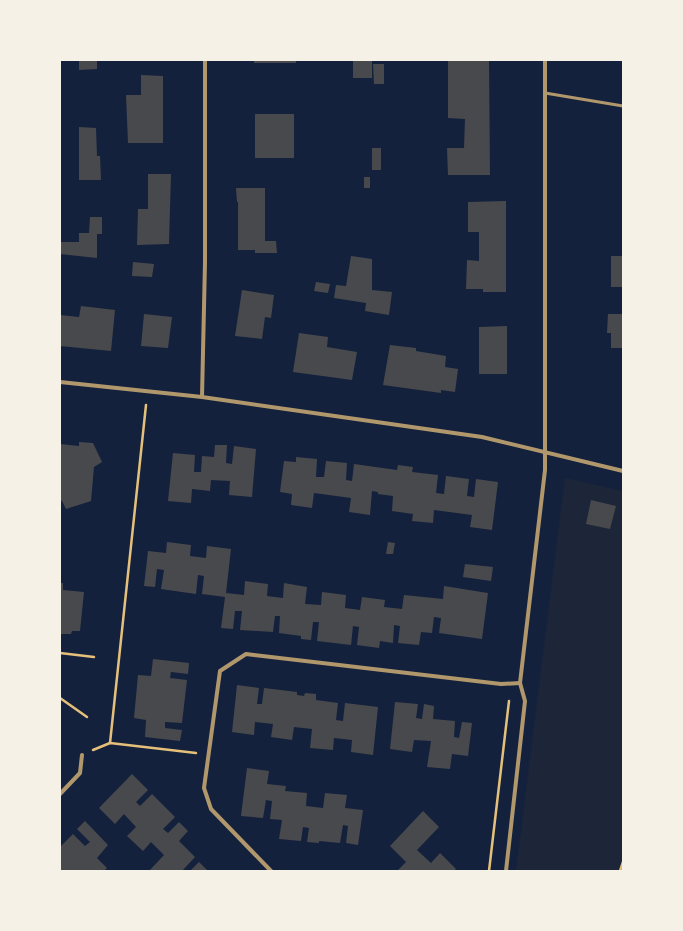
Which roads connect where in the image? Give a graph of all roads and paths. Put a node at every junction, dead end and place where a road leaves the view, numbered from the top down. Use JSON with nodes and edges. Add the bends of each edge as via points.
{"nodes":[{"id":1,"x":205,"y":60,"type":"edge"},
{"id":2,"x":545,"y":60,"type":"edge"},
{"id":3,"x":545,"y":93,"type":"junction"},
{"id":4,"x":623,"y":106,"type":"edge"},
{"id":5,"x":60,"y":382,"type":"edge"},
{"id":6,"x":147,"y":391,"type":"junction"},
{"id":7,"x":202,"y":397,"type":"junction"},
{"id":8,"x":546,"y":452,"type":"junction"},
{"id":9,"x":623,"y":471,"type":"edge"},
{"id":10,"x":60,"y":653,"type":"edge"},
{"id":11,"x":94,"y":657,"type":"dead end"},
{"id":12,"x":520,"y":683,"type":"junction"},
{"id":13,"x":60,"y":698,"type":"edge"},
{"id":14,"x":87,"y":716,"type":"dead end"},
{"id":15,"x":110,"y":743,"type":"junction"},
{"id":16,"x":209,"y":754,"type":"junction"},
{"id":17,"x":82,"y":755,"type":"joint"},
{"id":18,"x":60,"y":794,"type":"edge"},
{"id":19,"x":623,"y":862,"type":"edge"},
{"id":20,"x":271,"y":871,"type":"edge"},
{"id":21,"x":506,"y":871,"type":"edge"},
{"id":22,"x":620,"y":871,"type":"edge"}],
"edges":[{"from":1,"to":7,"type":"street"},
{"from":2,"to":3,"type":"street"},
{"from":3,"to":4,"type":"lane"},
{"from":3,"to":8,"type":"street"},
{"from":5,"to":6,"type":"street"},
{"from":6,"to":7,"type":"street"},
{"from":6,"to":15,"type":"path"},
{"from":7,"to":8,"type":"street","via":[[482,437]]},
{"from":8,"to":9,"type":"street"},
{"from":8,"to":12,"type":"street","via":[[546,470]]},
{"from":10,"to":11,"type":"path"},
{"from":12,"to":16,"type":"street","via":[[501,684],[246,654],[220,671]]},
{"from":12,"to":21,"type":"street","via":[[525,702]]},
{"from":13,"to":14,"type":"path"},
{"from":15,"to":16,"type":"path"},
{"from":15,"to":17,"type":"path"},
{"from":16,"to":20,"type":"street","via":[[204,788],[211,809]]},
{"from":17,"to":18,"type":"street","via":[[80,774]]},
{"from":19,"to":22,"type":"path"}]}
